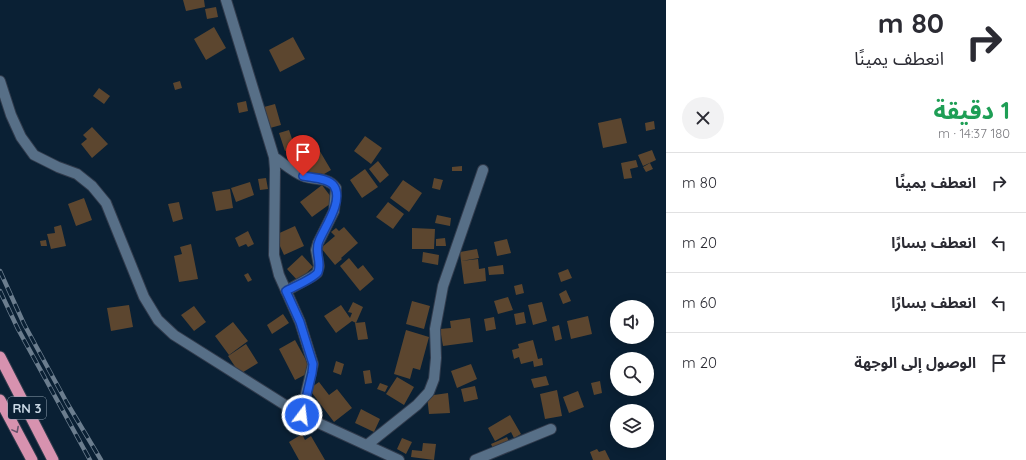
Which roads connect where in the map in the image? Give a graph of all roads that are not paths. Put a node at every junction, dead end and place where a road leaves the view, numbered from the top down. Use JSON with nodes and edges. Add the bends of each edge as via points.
{"nodes":[{"id":1,"x":226,"y":0,"type":"edge"},
{"id":2,"x":0,"y":81,"type":"edge"},
{"id":3,"x":274,"y":157,"type":"junction"},
{"id":4,"x":483,"y":170,"type":"dead end"},
{"id":5,"x":286,"y":291,"type":"junction"},
{"id":6,"x":0,"y":357,"type":"edge"},
{"id":7,"x":0,"y":400,"type":"edge"},
{"id":8,"x":302,"y":415,"type":"junction"},
{"id":9,"x":551,"y":429,"type":"dead end"},
{"id":10,"x":367,"y":446,"type":"junction"},
{"id":11,"x":32,"y":460,"type":"edge"},
{"id":12,"x":54,"y":460,"type":"edge"},
{"id":13,"x":399,"y":460,"type":"edge"},
{"id":14,"x":475,"y":460,"type":"edge"}],
"edges":[{"from":1,"to":3,"type":"street"},
{"from":2,"to":8,"type":"street","via":[[21,137],[34,155],[77,174],[92,186],[106,203],[144,297],[158,320],[174,335]]},
{"from":3,"to":5,"type":"street","via":[[274,256]]},
{"from":3,"to":5,"type":"street","via":[[303,176],[332,183],[336,188],[334,211],[316,250],[319,266],[317,273]]},
{"from":4,"to":10,"type":"street","via":[[443,286],[435,329],[434,379],[429,392]]},
{"from":5,"to":8,"type":"street","via":[[300,322],[313,364]]},
{"from":6,"to":12,"type":"highway","number":"RN 3"},
{"from":7,"to":11,"type":"highway","number":"RN 3","one_way":true},
{"from":8,"to":10,"type":"street"},
{"from":9,"to":14,"type":"street"},
{"from":10,"to":13,"type":"street"}]}
